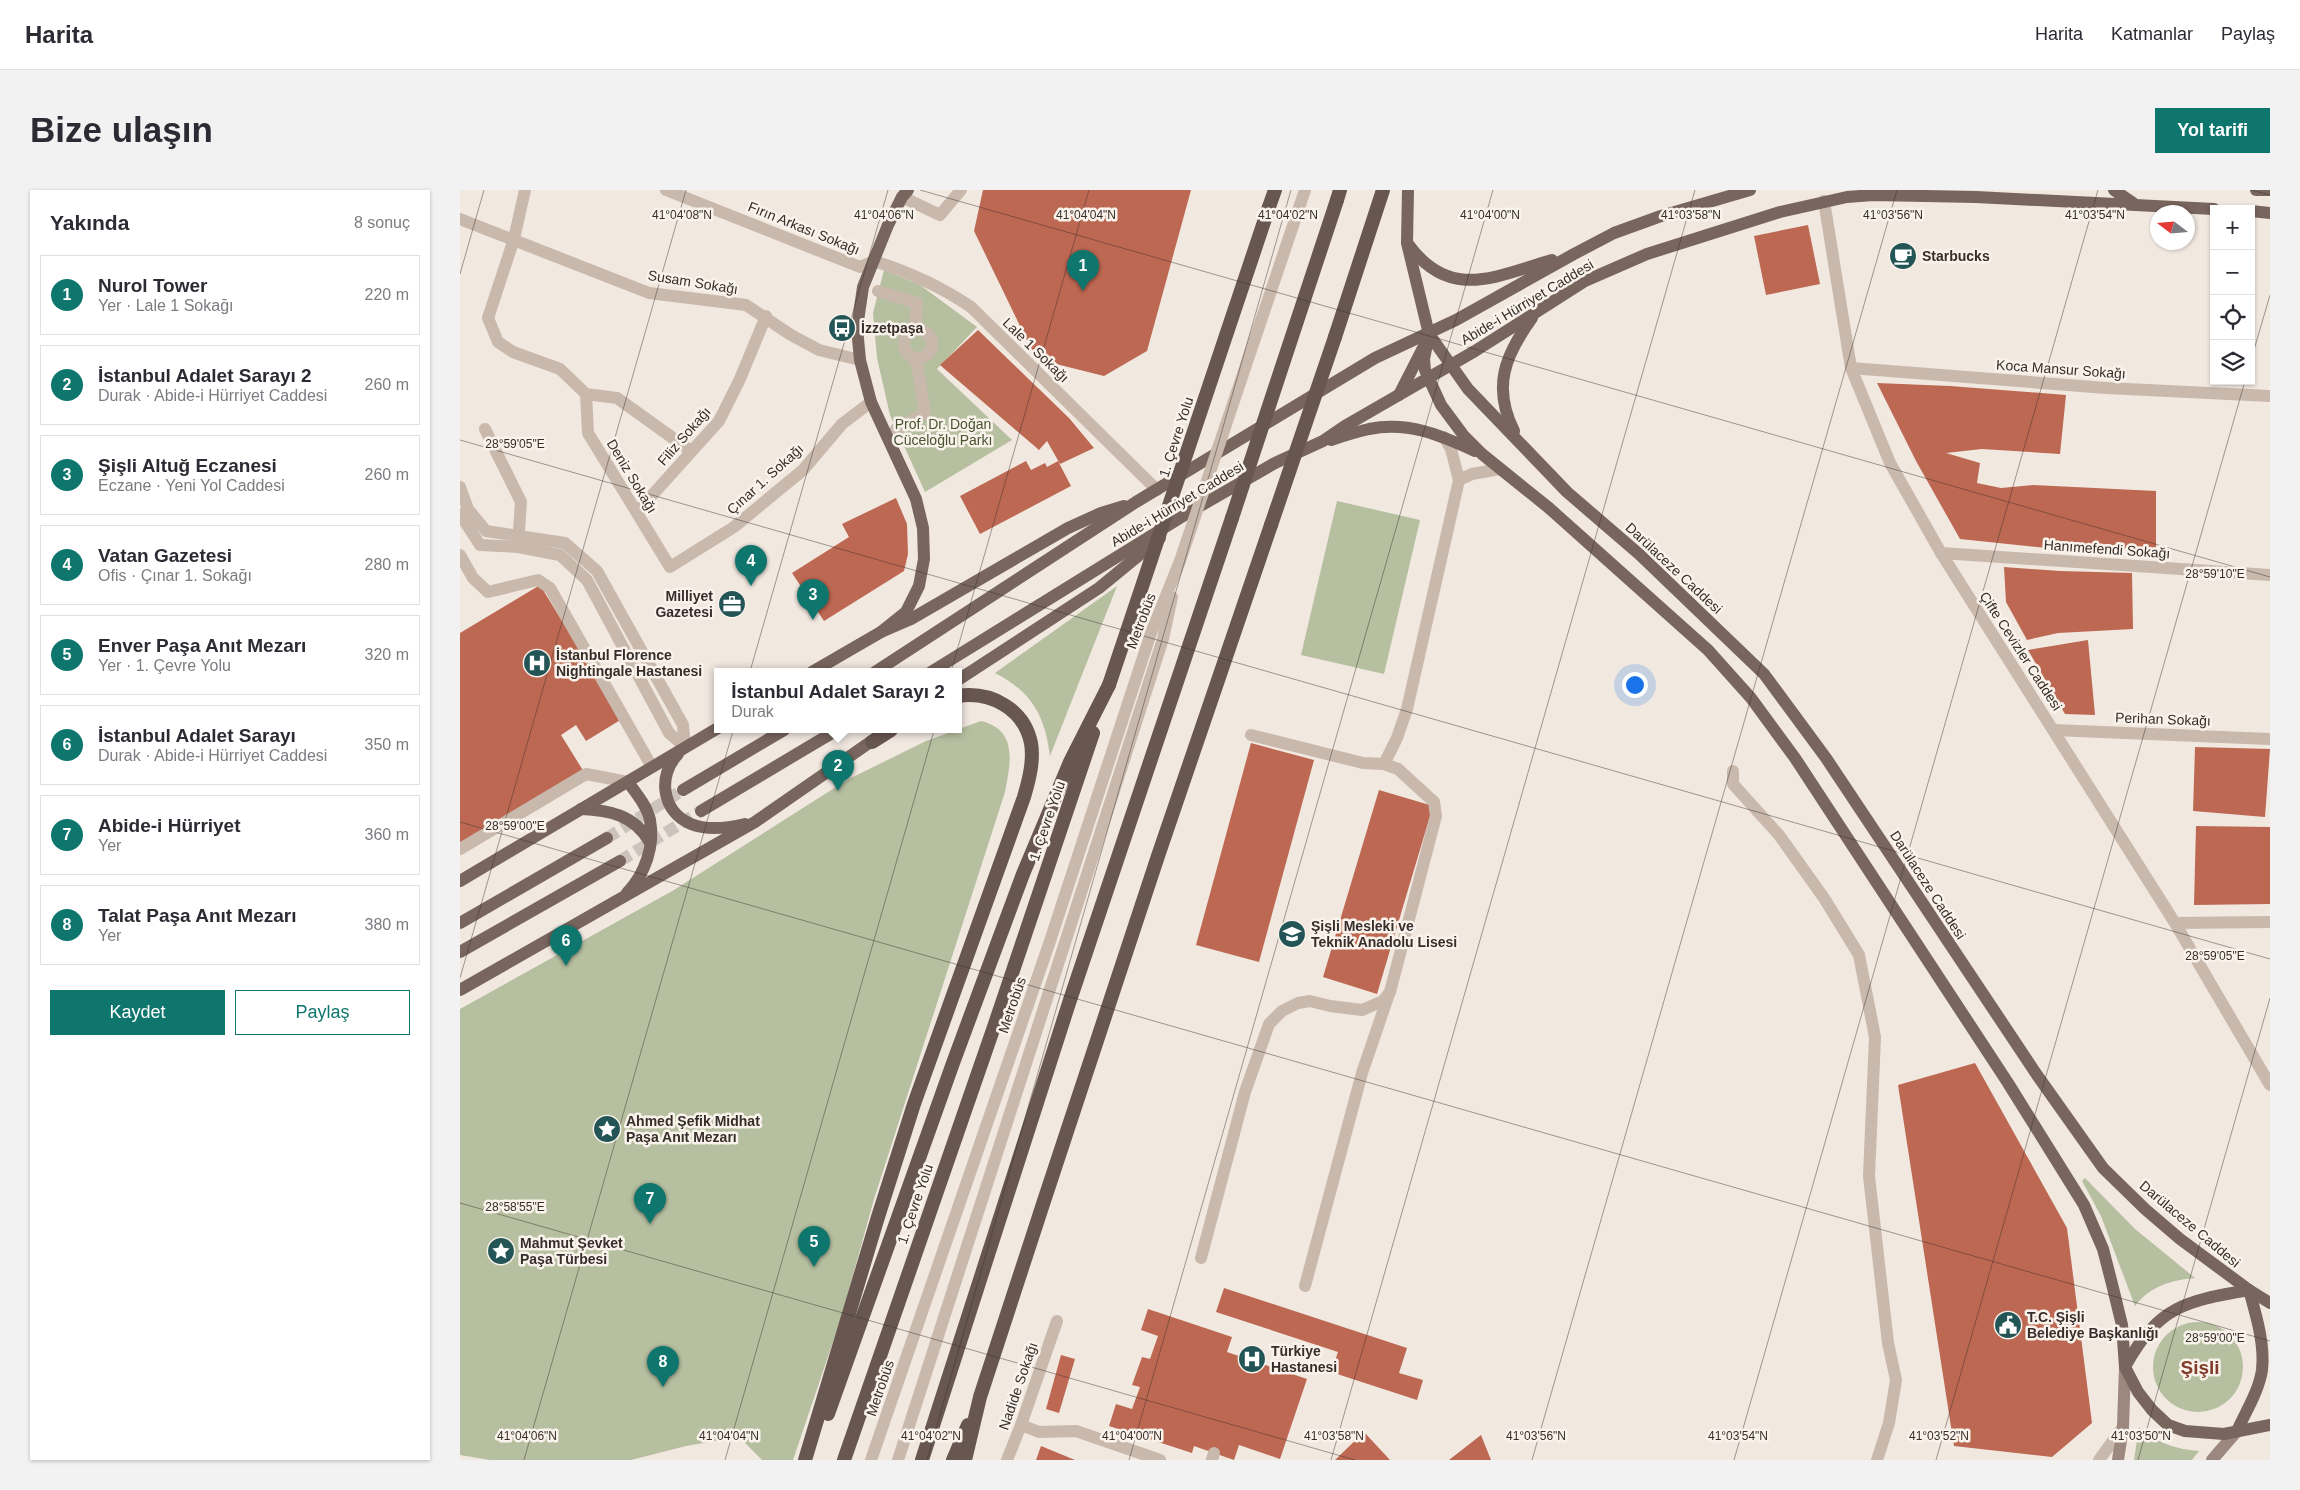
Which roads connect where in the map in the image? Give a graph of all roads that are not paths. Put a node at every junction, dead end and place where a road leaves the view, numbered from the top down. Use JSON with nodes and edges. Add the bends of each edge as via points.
{"nodes":[{"id":1,"x":525,"y":190,"type":"edge"},
{"id":2,"x":666,"y":190,"type":"edge"},
{"id":3,"x":961,"y":190,"type":"edge"},
{"id":4,"x":1274,"y":190,"type":"edge"},
{"id":5,"x":1305,"y":190,"type":"edge"},
{"id":6,"x":1383,"y":190,"type":"edge"},
{"id":7,"x":1408,"y":190,"type":"edge"},
{"id":8,"x":1750,"y":190,"type":"edge"},
{"id":9,"x":2114,"y":190,"type":"edge"},
{"id":10,"x":2256,"y":190,"type":"edge"},
{"id":11,"x":2270,"y":190,"type":"edge"},
{"id":12,"x":905,"y":193,"type":"edge"},
{"id":13,"x":1339,"y":195,"type":"edge"},
{"id":14,"x":1823,"y":196,"type":"edge"},
{"id":15,"x":2133,"y":203,"type":"junction"},
{"id":16,"x":2210,"y":209,"type":"edge"},
{"id":17,"x":2255,"y":211,"type":"edge"},
{"id":18,"x":2270,"y":213,"type":"edge"},
{"id":19,"x":460,"y":219,"type":"edge"},
{"id":20,"x":514,"y":239,"type":"junction"},
{"id":21,"x":1407,"y":243,"type":"junction"},
{"id":22,"x":1574,"y":254,"type":"junction"},
{"id":23,"x":874,"y":260,"type":"junction"},
{"id":24,"x":878,"y":292,"type":"dead end"},
{"id":25,"x":1536,"y":312,"type":"junction"},
{"id":26,"x":766,"y":316,"type":"junction"},
{"id":27,"x":915,"y":329,"type":"junction"},
{"id":28,"x":1429,"y":334,"type":"junction"},
{"id":29,"x":916,"y":358,"type":"junction"},
{"id":30,"x":860,"y":360,"type":"junction"},
{"id":31,"x":1451,"y":364,"type":"junction"},
{"id":32,"x":1851,"y":368,"type":"junction"},
{"id":33,"x":1429,"y":378,"type":"junction"},
{"id":34,"x":586,"y":394,"type":"junction"},
{"id":35,"x":2270,"y":396,"type":"edge"},
{"id":36,"x":1398,"y":397,"type":"junction"},
{"id":37,"x":871,"y":402,"type":"junction"},
{"id":38,"x":896,"y":428,"type":"dead end"},
{"id":39,"x":485,"y":429,"type":"dead end"},
{"id":40,"x":1444,"y":437,"type":"junction"},
{"id":41,"x":1324,"y":441,"type":"junction"},
{"id":42,"x":1519,"y":441,"type":"junction"},
{"id":43,"x":690,"y":451,"type":"junction"},
{"id":44,"x":1482,"y":454,"type":"junction"},
{"id":45,"x":1500,"y":469,"type":"junction"},
{"id":46,"x":1459,"y":480,"type":"junction"},
{"id":47,"x":460,"y":487,"type":"edge"},
{"id":48,"x":1157,"y":490,"type":"junction"},
{"id":49,"x":1136,"y":502,"type":"junction"},
{"id":50,"x":637,"y":512,"type":"junction"},
{"id":51,"x":1188,"y":513,"type":"junction"},
{"id":52,"x":460,"y":514,"type":"edge"},
{"id":53,"x":486,"y":531,"type":"junction"},
{"id":54,"x":518,"y":541,"type":"junction"},
{"id":55,"x":480,"y":545,"type":"junction"},
{"id":56,"x":1941,"y":553,"type":"junction"},
{"id":57,"x":1180,"y":560,"type":"junction"},
{"id":58,"x":461,"y":562,"type":"edge"},
{"id":59,"x":670,"y":567,"type":"joint"},
{"id":60,"x":2270,"y":574,"type":"edge"},
{"id":61,"x":881,"y":632,"type":"junction"},
{"id":62,"x":819,"y":668,"type":"edge"},
{"id":63,"x":881,"y":668,"type":"edge"},
{"id":64,"x":937,"y":668,"type":"edge"},
{"id":65,"x":962,"y":677,"type":"edge"},
{"id":66,"x":1109,"y":685,"type":"junction"},
{"id":67,"x":962,"y":695,"type":"edge"},
{"id":68,"x":714,"y":730,"type":"edge"},
{"id":69,"x":2054,"y":730,"type":"junction"},
{"id":70,"x":779,"y":733,"type":"edge"},
{"id":71,"x":832,"y":733,"type":"edge"},
{"id":72,"x":882,"y":733,"type":"edge"},
{"id":73,"x":886,"y":733,"type":"edge"},
{"id":74,"x":1251,"y":735,"type":"dead end"},
{"id":75,"x":2270,"y":739,"type":"edge"},
{"id":76,"x":872,"y":742,"type":"junction"},
{"id":77,"x":685,"y":747,"type":"junction"},
{"id":78,"x":1384,"y":764,"type":"junction"},
{"id":79,"x":652,"y":767,"type":"junction"},
{"id":80,"x":1732,"y":771,"type":"dead end"},
{"id":81,"x":628,"y":782,"type":"junction"},
{"id":82,"x":684,"y":790,"type":"tunnel mouth"},
{"id":83,"x":580,"y":809,"type":"junction"},
{"id":84,"x":701,"y":811,"type":"tunnel mouth"},
{"id":85,"x":755,"y":822,"type":"junction"},
{"id":86,"x":607,"y":838,"type":"tunnel mouth"},
{"id":87,"x":649,"y":841,"type":"junction"},
{"id":88,"x":460,"y":849,"type":"edge"},
{"id":89,"x":620,"y":861,"type":"tunnel mouth"},
{"id":90,"x":460,"y":881,"type":"edge"},
{"id":91,"x":624,"y":896,"type":"junction"},
{"id":92,"x":2270,"y":922,"type":"edge"},
{"id":93,"x":460,"y":923,"type":"edge"},
{"id":94,"x":2175,"y":923,"type":"junction"},
{"id":95,"x":460,"y":952,"type":"edge"},
{"id":96,"x":460,"y":990,"type":"edge"},
{"id":97,"x":1390,"y":992,"type":"junction"},
{"id":98,"x":2270,"y":1085,"type":"edge"},
{"id":99,"x":1201,"y":1258,"type":"dead end"},
{"id":100,"x":1305,"y":1286,"type":"dead end"},
{"id":101,"x":2249,"y":1290,"type":"junction"},
{"id":102,"x":2270,"y":1303,"type":"edge"},
{"id":103,"x":1057,"y":1321,"type":"dead end"},
{"id":104,"x":2125,"y":1367,"type":"junction"},
{"id":105,"x":980,"y":1397,"type":"junction"},
{"id":106,"x":1021,"y":1425,"type":"junction"},
{"id":107,"x":2270,"y":1425,"type":"edge"},
{"id":108,"x":2123,"y":1427,"type":"junction"},
{"id":109,"x":2237,"y":1431,"type":"junction"},
{"id":110,"x":805,"y":1460,"type":"edge"},
{"id":111,"x":811,"y":1460,"type":"edge"},
{"id":112,"x":844,"y":1460,"type":"edge"},
{"id":113,"x":871,"y":1460,"type":"edge"},
{"id":114,"x":898,"y":1460,"type":"edge"},
{"id":115,"x":922,"y":1460,"type":"edge"},
{"id":116,"x":953,"y":1460,"type":"edge"},
{"id":117,"x":965,"y":1460,"type":"edge"},
{"id":118,"x":1007,"y":1460,"type":"edge"},
{"id":119,"x":1160,"y":1460,"type":"edge"},
{"id":120,"x":1877,"y":1460,"type":"edge"},
{"id":121,"x":2099,"y":1460,"type":"edge"},
{"id":122,"x":2118,"y":1460,"type":"edge"},
{"id":123,"x":2212,"y":1460,"type":"edge"}],
"edges":[{"from":1,"to":20,"type":"street"},
{"from":2,"to":23,"type":"street","name":"Fırın Arkası Sokağı","via":[[860,267]]},
{"from":3,"to":12,"type":"street","via":[[940,215]]},
{"from":4,"to":66,"type":"highway","name":"1. Çevre Yolu","bridge":true},
{"from":5,"to":57,"type":"street","name":"Metrobüs","bridge":true},
{"from":6,"to":105,"type":"highway","bridge":true},
{"from":7,"to":21,"type":"main road"},
{"from":8,"to":22,"type":"main road","name":"Abide-i Hürriyet Caddesi","via":[[1614,233]]},
{"from":9,"to":15,"type":"main road"},
{"from":10,"to":11,"type":"main road"},
{"from":12,"to":23,"type":"main road"},
{"from":13,"to":115,"type":"highway","bridge":true,"via":[[1070,1000]]},
{"from":14,"to":15,"type":"main road","name":"Abide-i Hürriyet Caddesi"},
{"from":14,"to":25,"type":"main road","name":"Abide-i Hürriyet Caddesi","via":[[1648,254],[1585,282]]},
{"from":14,"to":32,"type":"street","name":"Çifte Cevizler Caddesi"},
{"from":15,"to":16,"type":"main road","name":"Abide-i Hürriyet Caddesi"},
{"from":17,"to":18,"type":"main road"},
{"from":19,"to":20,"type":"street","name":"Susam Sokağı"},
{"from":20,"to":26,"type":"street","name":"Susam Sokağı","via":[[649,293],[746,305]]},
{"from":20,"to":34,"type":"street","via":[[488,318],[498,342],[513,352],[560,369]]},
{"from":21,"to":22,"type":"main road","via":[[1425,264],[1438,273],[1472,281]]},
{"from":21,"to":28,"type":"main road"},
{"from":22,"to":28,"type":"main road","name":"Abide-i Hürriyet Caddesi"},
{"from":23,"to":30,"type":"main road","via":[[863,287],[857,328]]},
{"from":23,"to":48,"type":"street","name":"Lale 1 Sokağı","via":[[945,289],[971,307]]},
{"from":24,"to":27,"type":"street","via":[[917,303]]},
{"from":25,"to":31,"type":"main road","name":"Abide-i Hürriyet Caddesi"},
{"from":25,"to":42,"type":"main road","via":[[1507,360],[1502,390],[1504,406]]},
{"from":26,"to":30,"type":"street","name":"Susam Sokağı","via":[[819,350]]},
{"from":26,"to":43,"type":"street","name":"Filiz Sokağı","via":[[719,421]]},
{"from":27,"to":29,"type":"street","via":[[908,333],[904,348]]},
{"from":27,"to":29,"type":"street","via":[[923,330],[932,343],[924,356]]},
{"from":28,"to":31,"type":"main road","name":"Darülaceze Caddesi"},
{"from":28,"to":33,"type":"main road","via":[[1424,359]]},
{"from":28,"to":36,"type":"main road"},
{"from":28,"to":48,"type":"main road","name":"Abide-i Hürriyet Caddesi","via":[[1351,371]]},
{"from":29,"to":38,"type":"street","via":[[925,413]]},
{"from":30,"to":37,"type":"main road"},
{"from":31,"to":33,"type":"main road","name":"Abide-i Hürriyet Caddesi"},
{"from":31,"to":42,"type":"main road","name":"Darülaceze Caddesi","via":[[1468,389]]},
{"from":32,"to":35,"type":"street","name":"Koca Mansur Sokağı","via":[[2106,388]]},
{"from":32,"to":56,"type":"street","name":"Çifte Cevizler Caddesi","via":[[1890,463]]},
{"from":33,"to":36,"type":"main road","name":"Abide-i Hürriyet Caddesi"},
{"from":33,"to":44,"type":"main road","via":[[1441,405]]},
{"from":34,"to":43,"type":"street","via":[[617,398]]},
{"from":34,"to":50,"type":"street","name":"Deniz Sokağı","via":[[588,433]]},
{"from":36,"to":41,"type":"main road","name":"Abide-i Hürriyet Caddesi"},
{"from":37,"to":59,"type":"street","name":"Çınar 1. Sokağı","via":[[842,424],[803,470],[742,521]]},
{"from":37,"to":61,"type":"main road","via":[[916,500],[923,528],[924,559],[919,586],[906,612]]},
{"from":39,"to":54,"type":"street","via":[[521,502]]},
{"from":40,"to":41,"type":"main road","via":[[1411,428],[1386,427]]},
{"from":40,"to":44,"type":"main road"},
{"from":40,"to":46,"type":"street","via":[[1451,449]]},
{"from":41,"to":51,"type":"main road","name":"Abide-i Hürriyet Caddesi","via":[[1275,463]]},
{"from":42,"to":101,"type":"main road","name":"Darülaceze Caddesi","via":[[1567,492],[1639,554],[1764,674],[1826,758],[2037,1075],[2103,1168],[2180,1239]]},
{"from":43,"to":50,"type":"street","name":"Filiz Sokağı"},
{"from":44,"to":45,"type":"main road"},
{"from":45,"to":46,"type":"street"},
{"from":45,"to":104,"type":"main road","via":[[1549,508],[1708,650],[1751,698],[1795,758],[2084,1205],[2103,1249],[2112,1284],[2122,1325]]},
{"from":46,"to":78,"type":"street","via":[[1407,709]]},
{"from":47,"to":53,"type":"street","via":[[468,509]]},
{"from":48,"to":49,"type":"main road","name":"Abide-i Hürriyet Caddesi"},
{"from":49,"to":61,"type":"main road","via":[[1101,512],[1068,528],[911,619]]},
{"from":49,"to":63,"type":"main road","name":"Abide-i Hürriyet Caddesi"},
{"from":50,"to":59,"type":"street","name":"Deniz Sokağı"},
{"from":51,"to":64,"type":"main road","name":"Abide-i Hürriyet Caddesi"},
{"from":51,"to":65,"type":"main road","via":[[1099,588]]},
{"from":52,"to":55,"type":"street"},
{"from":53,"to":54,"type":"street"},
{"from":53,"to":55,"type":"street"},
{"from":54,"to":55,"type":"street"},
{"from":54,"to":77,"type":"street","via":[[560,555],[587,580],[668,733]]},
{"from":55,"to":58,"type":"street"},
{"from":56,"to":60,"type":"street","name":"Hanımefendi Sokağı"},
{"from":56,"to":69,"type":"street","name":"Çifte Cevizler Caddesi"},
{"from":57,"to":113,"type":"street","name":"Metrobüs","via":[[1151,633],[1050,941]]},
{"from":57,"to":114,"type":"street","name":"Metrobüs","via":[[1163,639]]},
{"from":58,"to":79,"type":"street","via":[[488,592],[538,580],[550,588]]},
{"from":61,"to":62,"type":"main road"},
{"from":66,"to":111,"type":"highway","via":[[1070,762],[1023,874]]},
{"from":66,"to":112,"type":"highway","name":"1. Çevre Yolu"},
{"from":67,"to":110,"type":"highway","via":[[983,696],[1016,712],[1026,726],[1031,744],[1031,771],[914,1104]]},
{"from":68,"to":77,"type":"main road"},
{"from":69,"to":75,"type":"street","name":"Perihan Sokağı"},
{"from":69,"to":94,"type":"street","name":"Çifte Cevizler Caddesi"},
{"from":70,"to":82,"type":"main road"},
{"from":71,"to":84,"type":"main road"},
{"from":72,"to":76,"type":"main road"},
{"from":73,"to":76,"type":"highway"},
{"from":74,"to":78,"type":"street","via":[[1363,763]]},
{"from":76,"to":85,"type":"main road"},
{"from":77,"to":79,"type":"main road"},
{"from":77,"to":85,"type":"main road","via":[[670,762],[665,778],[664,792],[677,815],[691,824],[708,828],[726,829]]},
{"from":78,"to":97,"type":"street","via":[[1398,770],[1434,802],[1436,816]]},
{"from":79,"to":81,"type":"main road"},
{"from":80,"to":120,"type":"street","via":[[1733,784],[1779,835],[1859,955],[1875,1037],[1868,1176],[1888,1342],[1896,1380],[1889,1423]]},
{"from":81,"to":83,"type":"main road"},
{"from":81,"to":87,"type":"main road","via":[[650,819]]},
{"from":81,"to":88,"type":"street","via":[[586,774]]},
{"from":83,"to":87,"type":"main road","via":[[622,815],[644,832]]},
{"from":83,"to":90,"type":"main road"},
{"from":85,"to":91,"type":"main road"},
{"from":86,"to":93,"type":"main road"},
{"from":87,"to":91,"type":"main road","via":[[649,853],[642,873]]},
{"from":89,"to":95,"type":"main road"},
{"from":91,"to":96,"type":"main road"},
{"from":92,"to":94,"type":"street"},
{"from":94,"to":98,"type":"street","name":"Çifte Cevizler Caddesi"},
{"from":97,"to":99,"type":"street","via":[[1383,1001],[1362,1010],[1310,1001],[1298,1003],[1268,1024],[1245,1092]]},
{"from":97,"to":100,"type":"street","via":[[1362,1073]]},
{"from":101,"to":102,"type":"main road"},
{"from":101,"to":104,"type":"main road","via":[[2199,1300],[2166,1314],[2138,1342]]},
{"from":101,"to":109,"type":"main road","via":[[2257,1316],[2262,1371]]},
{"from":103,"to":106,"type":"street","name":"Nadide Sokağı"},
{"from":104,"to":108,"type":"main road"},
{"from":104,"to":109,"type":"main road","via":[[2147,1404],[2168,1425],[2208,1434]]},
{"from":105,"to":116,"type":"highway"},
{"from":105,"to":117,"type":"highway"},
{"from":106,"to":118,"type":"street","name":"Nadide Sokağı"},
{"from":106,"to":119,"type":"street","via":[[1039,1432],[1076,1431]]},
{"from":107,"to":109,"type":"main road"},
{"from":108,"to":121,"type":"street"},
{"from":108,"to":122,"type":"main road"},
{"from":109,"to":123,"type":"main road"}]}
